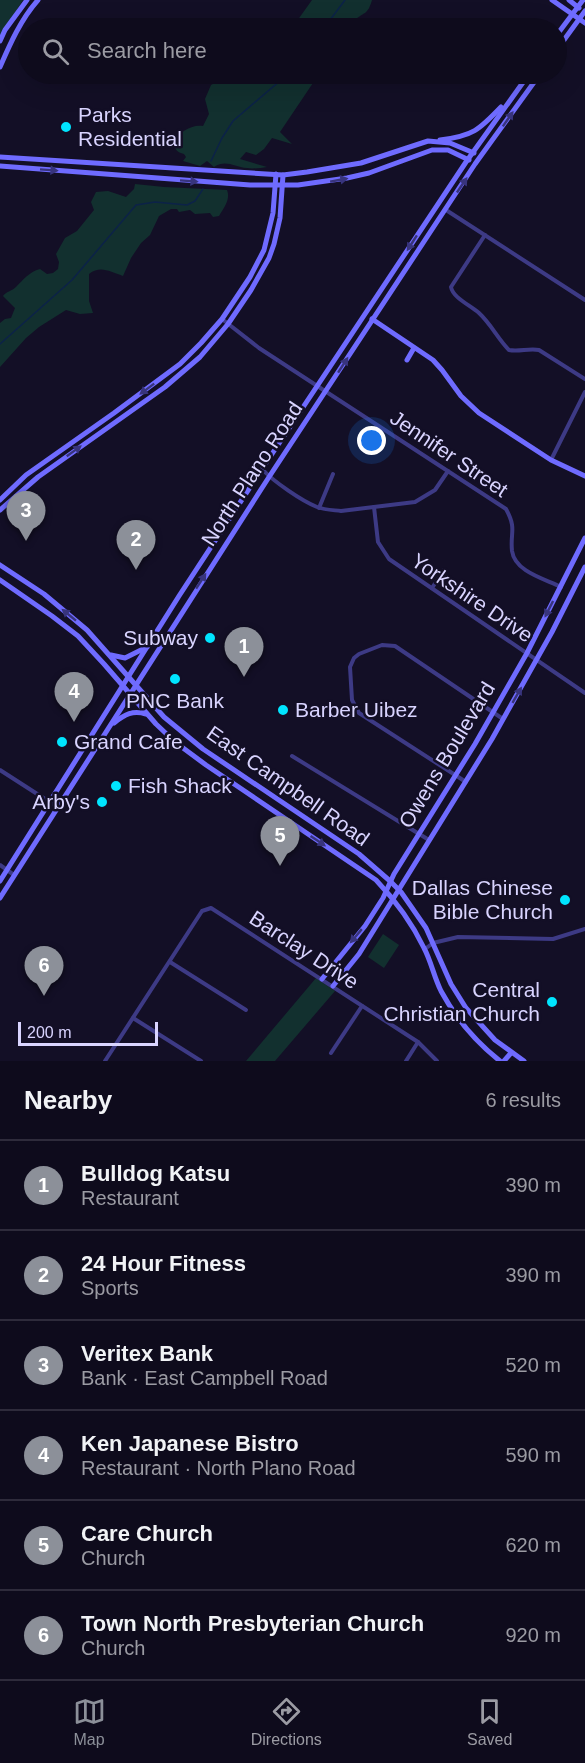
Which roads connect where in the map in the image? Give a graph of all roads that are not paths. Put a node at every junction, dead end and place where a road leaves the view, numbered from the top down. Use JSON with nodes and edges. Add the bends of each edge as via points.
{"nodes":[{"id":1,"x":27,"y":0,"type":"edge"},
{"id":2,"x":38,"y":0,"type":"edge"},
{"id":3,"x":552,"y":0,"type":"edge"},
{"id":4,"x":568,"y":0,"type":"edge"},
{"id":5,"x":583,"y":0,"type":"edge"},
{"id":6,"x":578,"y":7,"type":"junction"},
{"id":7,"x":585,"y":11,"type":"edge"},
{"id":8,"x":573,"y":14,"type":"junction"},
{"id":9,"x":25,"y":18,"type":"edge"},
{"id":10,"x":582,"y":21,"type":"edge"},
{"id":11,"x":567,"y":22,"type":"edge"},
{"id":12,"x":18,"y":30,"type":"edge"},
{"id":13,"x":567,"y":38,"type":"edge"},
{"id":14,"x":0,"y":41,"type":"edge"},
{"id":15,"x":0,"y":67,"type":"edge"},
{"id":16,"x":521,"y":84,"type":"edge"},
{"id":17,"x":533,"y":84,"type":"edge"},
{"id":18,"x":514,"y":92,"type":"junction"},
{"id":19,"x":428,"y":141,"type":"junction"},
{"id":20,"x":473,"y":152,"type":"junction"},
{"id":21,"x":0,"y":157,"type":"edge"},
{"id":22,"x":480,"y":158,"type":"junction"},
{"id":23,"x":468,"y":159,"type":"junction"},
{"id":24,"x":475,"y":164,"type":"junction"},
{"id":25,"x":0,"y":166,"type":"edge"},
{"id":26,"x":276,"y":174,"type":"junction"},
{"id":27,"x":283,"y":175,"type":"junction"},
{"id":28,"x":275,"y":185,"type":"junction"},
{"id":29,"x":283,"y":186,"type":"junction"},
{"id":30,"x":434,"y":210,"type":"junction"},
{"id":31,"x":446,"y":210,"type":"junction"},
{"id":32,"x":485,"y":235,"type":"junction"},
{"id":33,"x":261,"y":256,"type":"junction"},
{"id":34,"x":268,"y":259,"type":"junction"},
{"id":35,"x":585,"y":300,"type":"edge"},
{"id":36,"x":365,"y":316,"type":"junction"},
{"id":37,"x":222,"y":319,"type":"junction"},
{"id":38,"x":373,"y":320,"type":"junction"},
{"id":39,"x":228,"y":324,"type":"junction"},
{"id":40,"x":414,"y":348,"type":"junction"},
{"id":41,"x":407,"y":360,"type":"dead end"},
{"id":42,"x":180,"y":364,"type":"junction"},
{"id":43,"x":185,"y":370,"type":"junction"},
{"id":44,"x":585,"y":379,"type":"edge"},
{"id":45,"x":318,"y":385,"type":"junction"},
{"id":46,"x":326,"y":391,"type":"junction"},
{"id":47,"x":585,"y":392,"type":"edge"},
{"id":48,"x":93,"y":428,"type":"junction"},
{"id":49,"x":98,"y":434,"type":"junction"},
{"id":50,"x":551,"y":460,"type":"junction"},
{"id":51,"x":262,"y":469,"type":"junction"},
{"id":52,"x":448,"y":471,"type":"junction"},
{"id":53,"x":333,"y":474,"type":"dead end"},
{"id":54,"x":585,"y":476,"type":"edge"},
{"id":55,"x":269,"y":477,"type":"junction"},
{"id":56,"x":22,"y":479,"type":"junction"},
{"id":57,"x":27,"y":486,"type":"junction"},
{"id":58,"x":0,"y":500,"type":"edge"},
{"id":59,"x":374,"y":507,"type":"junction"},
{"id":60,"x":319,"y":508,"type":"junction"},
{"id":61,"x":0,"y":510,"type":"edge"},
{"id":62,"x":585,"y":538,"type":"edge"},
{"id":63,"x":0,"y":565,"type":"edge"},
{"id":64,"x":585,"y":567,"type":"edge"},
{"id":65,"x":444,"y":570,"type":"dead end"},
{"id":66,"x":0,"y":580,"type":"edge"},
{"id":67,"x":561,"y":587,"type":"junction"},
{"id":68,"x":432,"y":588,"type":"junction"},
{"id":69,"x":179,"y":596,"type":"junction"},
{"id":70,"x":187,"y":604,"type":"junction"},
{"id":71,"x":148,"y":647,"type":"junction"},
{"id":72,"x":527,"y":653,"type":"junction"},
{"id":73,"x":111,"y":655,"type":"junction"},
{"id":74,"x":537,"y":660,"type":"junction"},
{"id":75,"x":129,"y":676,"type":"junction"},
{"id":76,"x":136,"y":684,"type":"junction"},
{"id":77,"x":123,"y":687,"type":"junction"},
{"id":78,"x":585,"y":693,"type":"edge"},
{"id":79,"x":130,"y":694,"type":"junction"},
{"id":80,"x":493,"y":713,"type":"junction"},
{"id":81,"x":148,"y":714,"type":"junction"},
{"id":82,"x":503,"y":720,"type":"junction"},
{"id":83,"x":109,"y":728,"type":"junction"},
{"id":84,"x":292,"y":756,"type":"dead end"},
{"id":85,"x":224,"y":763,"type":"junction"},
{"id":86,"x":0,"y":770,"type":"edge"},
{"id":87,"x":217,"y":773,"type":"junction"},
{"id":88,"x":456,"y":775,"type":"junction"},
{"id":89,"x":465,"y":782,"type":"junction"},
{"id":90,"x":50,"y":803,"type":"junction"},
{"id":91,"x":283,"y":803,"type":"junction"},
{"id":92,"x":59,"y":808,"type":"junction"},
{"id":93,"x":276,"y":813,"type":"junction"},
{"id":94,"x":419,"y":834,"type":"junction"},
{"id":95,"x":429,"y":840,"type":"junction"},
{"id":96,"x":0,"y":865,"type":"edge"},
{"id":97,"x":7,"y":870,"type":"junction"},
{"id":98,"x":15,"y":875,"type":"junction"},
{"id":99,"x":0,"y":881,"type":"edge"},
{"id":100,"x":390,"y":881,"type":"junction"},
{"id":101,"x":398,"y":889,"type":"junction"},
{"id":102,"x":386,"y":891,"type":"junction"},
{"id":103,"x":0,"y":898,"type":"edge"},
{"id":104,"x":392,"y":898,"type":"junction"},
{"id":105,"x":585,"y":929,"type":"edge"},
{"id":106,"x":434,"y":943,"type":"junction"},
{"id":107,"x":425,"y":949,"type":"junction"},
{"id":108,"x":170,"y":962,"type":"junction"},
{"id":109,"x":322,"y":979,"type":"junction"},
{"id":110,"x":333,"y":987,"type":"junction"},
{"id":111,"x":362,"y":1006,"type":"junction"},
{"id":112,"x":246,"y":1010,"type":"dead end"},
{"id":113,"x":133,"y":1018,"type":"junction"},
{"id":114,"x":418,"y":1042,"type":"junction"},
{"id":115,"x":331,"y":1053,"type":"dead end"},
{"id":116,"x":511,"y":1053,"type":"junction"},
{"id":117,"x":105,"y":1061,"type":"edge"},
{"id":118,"x":201,"y":1061,"type":"edge"},
{"id":119,"x":406,"y":1061,"type":"edge"},
{"id":120,"x":437,"y":1061,"type":"edge"},
{"id":121,"x":502,"y":1061,"type":"edge"},
{"id":122,"x":524,"y":1061,"type":"edge"}],
"edges":[{"from":1,"to":14,"type":"main road"},
{"from":2,"to":9,"type":"main road"},
{"from":3,"to":8,"type":"main road"},
{"from":4,"to":6,"type":"main road"},
{"from":5,"to":6,"type":"main road"},
{"from":6,"to":7,"type":"main road"},
{"from":6,"to":8,"type":"main road"},
{"from":7,"to":10,"type":"main road"},
{"from":8,"to":10,"type":"main road"},
{"from":8,"to":11,"type":"main road"},
{"from":10,"to":13,"type":"main road"},
{"from":12,"to":15,"type":"main road"},
{"from":16,"to":18,"type":"main road","name":"North Plano Road"},
{"from":22,"to":17,"type":"main road","name":"North Plano Road","one_way":true},
{"from":18,"to":19,"type":"main road","via":[[476,131]]},
{"from":18,"to":20,"type":"main road","name":"North Plano Road"},
{"from":19,"to":20,"type":"main road","via":[[450,143]]},
{"from":19,"to":27,"type":"main road","via":[[361,163]]},
{"from":20,"to":22,"type":"main road"},
{"from":20,"to":23,"type":"main road","name":"North Plano Road"},
{"from":21,"to":26,"type":"main road"},
{"from":22,"to":24,"type":"main road","name":"North Plano Road"},
{"from":23,"to":24,"type":"main road"},
{"from":29,"to":23,"type":"main road","one_way":true,"via":[[347,178],[432,150],[448,150]]},
{"from":23,"to":30,"type":"main road","name":"North Plano Road"},
{"from":31,"to":24,"type":"main road","name":"North Plano Road","one_way":true},
{"from":25,"to":28,"type":"main road","one_way":true},
{"from":26,"to":27,"type":"main road"},
{"from":26,"to":28,"type":"main road"},
{"from":27,"to":29,"type":"main road"},
{"from":28,"to":29,"type":"main road"},
{"from":28,"to":33,"type":"main road","via":[[272,222]]},
{"from":29,"to":34,"type":"main road","via":[[278,231]]},
{"from":30,"to":31,"type":"main road"},
{"from":30,"to":36,"type":"main road","name":"North Plano Road","one_way":true},
{"from":31,"to":32,"type":"street"},
{"from":31,"to":38,"type":"main road","name":"North Plano Road"},
{"from":32,"to":35,"type":"street"},
{"from":32,"to":44,"type":"street","via":[[451,287],[453,293],[487,321],[509,350],[539,350]]},
{"from":33,"to":34,"type":"main road"},
{"from":33,"to":37,"type":"main road"},
{"from":34,"to":39,"type":"main road"},
{"from":36,"to":38,"type":"main road"},
{"from":36,"to":45,"type":"main road","name":"North Plano Road"},
{"from":37,"to":39,"type":"street","name":"Jennifer Street"},
{"from":37,"to":42,"type":"main road"},
{"from":38,"to":40,"type":"main road"},
{"from":46,"to":38,"type":"main road","name":"North Plano Road","one_way":true},
{"from":39,"to":43,"type":"main road"},
{"from":39,"to":45,"type":"street","name":"Jennifer Street"},
{"from":40,"to":41,"type":"main road"},
{"from":40,"to":50,"type":"main road","via":[[433,360],[471,407]]},
{"from":42,"to":43,"type":"main road"},
{"from":42,"to":48,"type":"main road","one_way":true},
{"from":43,"to":49,"type":"main road"},
{"from":45,"to":46,"type":"street","name":"Jennifer Street"},
{"from":45,"to":51,"type":"main road","name":"North Plano Road"},
{"from":46,"to":52,"type":"street","name":"Jennifer Street"},
{"from":46,"to":55,"type":"main road","name":"North Plano Road"},
{"from":47,"to":50,"type":"street"},
{"from":48,"to":49,"type":"main road"},
{"from":48,"to":56,"type":"main road"},
{"from":57,"to":49,"type":"main road","one_way":true},
{"from":50,"to":54,"type":"main road"},
{"from":51,"to":55,"type":"street"},
{"from":51,"to":69,"type":"main road","name":"North Plano Road"},
{"from":52,"to":59,"type":"street","via":[[435,490],[415,502]]},
{"from":52,"to":67,"type":"street","name":"Jennifer Street","via":[[506,509],[512,520],[512,551],[520,567]]},
{"from":53,"to":60,"type":"street"},
{"from":55,"to":60,"type":"street"},
{"from":70,"to":55,"type":"main road","name":"North Plano Road","one_way":true},
{"from":56,"to":57,"type":"main road"},
{"from":56,"to":58,"type":"main road"},
{"from":57,"to":61,"type":"main road"},
{"from":59,"to":60,"type":"street","via":[[341,511]]},
{"from":59,"to":68,"type":"street","name":"Yorkshire Drive","via":[[380,547],[389,559]]},
{"from":62,"to":67,"type":"main road","name":"Owens Boulevard"},
{"from":73,"to":63,"type":"main road","name":"East Campbell Road","one_way":true,"via":[[44,594]]},
{"from":64,"to":74,"type":"main road","name":"Owens Boulevard"},
{"from":65,"to":68,"type":"street"},
{"from":66,"to":77,"type":"main road","name":"East Campbell Road","via":[[78,636]]},
{"from":67,"to":72,"type":"main road","name":"Owens Boulevard","one_way":true},
{"from":68,"to":72,"type":"street","name":"Yorkshire Drive"},
{"from":69,"to":70,"type":"main road"},
{"from":69,"to":71,"type":"main road","name":"North Plano Road"},
{"from":70,"to":76,"type":"main road","name":"North Plano Road"},
{"from":71,"to":73,"type":"main road","via":[[125,658]]},
{"from":71,"to":75,"type":"main road","name":"North Plano Road"},
{"from":72,"to":74,"type":"street","name":"Yorkshire Drive"},
{"from":72,"to":80,"type":"main road","name":"Owens Boulevard"},
{"from":73,"to":75,"type":"main road","name":"East Campbell Road"},
{"from":74,"to":78,"type":"street","name":"Yorkshire Drive"},
{"from":82,"to":74,"type":"main road","name":"Owens Boulevard","one_way":true},
{"from":75,"to":76,"type":"main road","name":"East Campbell Road"},
{"from":75,"to":77,"type":"main road","name":"North Plano Road"},
{"from":76,"to":79,"type":"main road","name":"North Plano Road"},
{"from":76,"to":85,"type":"main road","name":"East Campbell Road","via":[[165,717]]},
{"from":77,"to":79,"type":"main road","name":"East Campbell Road"},
{"from":77,"to":90,"type":"main road","name":"North Plano Road"},
{"from":79,"to":81,"type":"main road","name":"East Campbell Road"},
{"from":79,"to":83,"type":"main road","name":"North Plano Road"},
{"from":80,"to":82,"type":"street"},
{"from":80,"to":88,"type":"main road","name":"Owens Boulevard"},
{"from":80,"to":88,"type":"street","via":[[395,646],[382,645],[354,658],[350,667],[352,700],[359,713]]},
{"from":81,"to":83,"type":"main road","via":[[122,716]]},
{"from":81,"to":87,"type":"main road","name":"East Campbell Road","via":[[175,742]]},
{"from":82,"to":89,"type":"main road","name":"Owens Boulevard"},
{"from":83,"to":92,"type":"main road","name":"North Plano Road"},
{"from":84,"to":94,"type":"street"},
{"from":85,"to":87,"type":"main road"},
{"from":85,"to":91,"type":"main road","name":"East Campbell Road"},
{"from":86,"to":90,"type":"street"},
{"from":87,"to":93,"type":"main road","name":"East Campbell Road"},
{"from":88,"to":89,"type":"street"},
{"from":88,"to":94,"type":"main road","name":"Owens Boulevard"},
{"from":89,"to":95,"type":"main road","name":"Owens Boulevard"},
{"from":90,"to":92,"type":"street"},
{"from":90,"to":97,"type":"main road","name":"North Plano Road"},
{"from":91,"to":93,"type":"main road"},
{"from":91,"to":100,"type":"main road","name":"East Campbell Road","via":[[359,854]]},
{"from":92,"to":98,"type":"main road","name":"North Plano Road"},
{"from":93,"to":102,"type":"main road","name":"East Campbell Road","one_way":true,"via":[[376,880]]},
{"from":94,"to":95,"type":"street"},
{"from":94,"to":100,"type":"main road","name":"Owens Boulevard"},
{"from":95,"to":101,"type":"main road","name":"Owens Boulevard"},
{"from":96,"to":97,"type":"street"},
{"from":97,"to":98,"type":"street"},
{"from":97,"to":99,"type":"main road","name":"North Plano Road"},
{"from":98,"to":103,"type":"main road","name":"North Plano Road"},
{"from":100,"to":101,"type":"main road","name":"East Campbell Road"},
{"from":100,"to":102,"type":"main road","name":"Owens Boulevard"},
{"from":101,"to":104,"type":"main road","name":"Owens Boulevard"},
{"from":101,"to":106,"type":"main road","name":"East Campbell Road"},
{"from":102,"to":104,"type":"main road","name":"East Campbell Road"},
{"from":102,"to":109,"type":"main road","name":"Owens Boulevard","one_way":true,"via":[[365,926]]},
{"from":104,"to":107,"type":"main road","name":"East Campbell Road"},
{"from":104,"to":110,"type":"main road","name":"Owens Boulevard","via":[[359,954]]},
{"from":105,"to":106,"type":"street","via":[[553,939],[458,937]]},
{"from":106,"to":107,"type":"street"},
{"from":106,"to":116,"type":"main road","name":"East Campbell Road","via":[[466,1008]]},
{"from":107,"to":121,"type":"main road","name":"East Campbell Road","via":[[440,990],[457,1016],[483,1047]]},
{"from":108,"to":109,"type":"street","name":"Barclay Drive","via":[[202,911],[211,908]]},
{"from":108,"to":112,"type":"street"},
{"from":108,"to":113,"type":"street"},
{"from":109,"to":110,"type":"street","name":"Barclay Drive"},
{"from":110,"to":111,"type":"street","name":"Barclay Drive"},
{"from":111,"to":114,"type":"street","name":"Barclay Drive"},
{"from":111,"to":115,"type":"street"},
{"from":113,"to":117,"type":"street"},
{"from":113,"to":118,"type":"street"},
{"from":114,"to":119,"type":"street"},
{"from":114,"to":120,"type":"street","name":"Barclay Drive"},
{"from":116,"to":121,"type":"main road"},
{"from":116,"to":122,"type":"main road","name":"East Campbell Road"}]}
